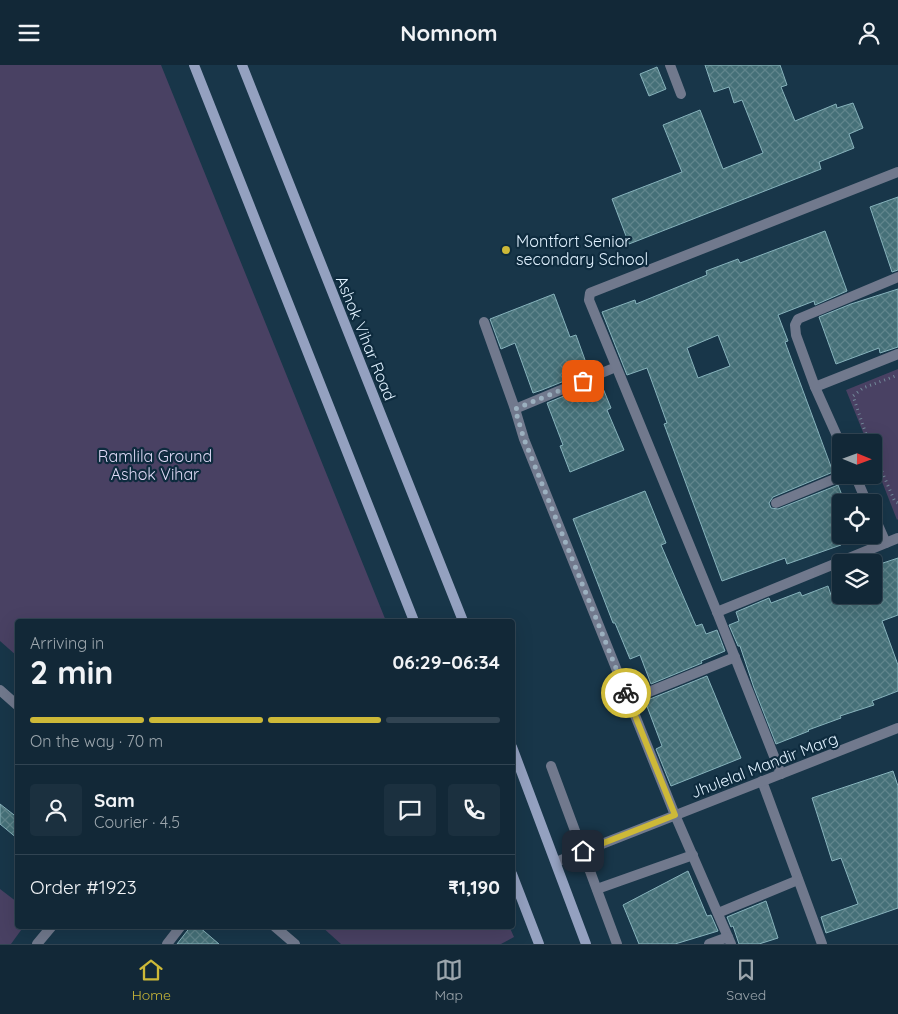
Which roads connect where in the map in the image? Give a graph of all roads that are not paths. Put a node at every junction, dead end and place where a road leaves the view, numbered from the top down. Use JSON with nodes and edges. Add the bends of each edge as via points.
{"nodes":[{"id":1,"x":194,"y":65,"type":"edge"},
{"id":2,"x":242,"y":65,"type":"edge"},
{"id":3,"x":670,"y":65,"type":"edge"},
{"id":4,"x":681,"y":94,"type":"dead end"},
{"id":5,"x":898,"y":172,"type":"edge"},
{"id":6,"x":898,"y":277,"type":"edge"},
{"id":7,"x":484,"y":322,"type":"dead end"},
{"id":8,"x":898,"y":354,"type":"edge"},
{"id":9,"x":616,"y":367,"type":"junction"},
{"id":10,"x":815,"y":387,"type":"junction"},
{"id":11,"x":515,"y":409,"type":"junction"},
{"id":12,"x":836,"y":434,"type":"edge"},
{"id":13,"x":832,"y":480,"type":"edge"},
{"id":14,"x":776,"y":503,"type":"dead end"},
{"id":15,"x":882,"y":534,"type":"edge"},
{"id":16,"x":898,"y":538,"type":"edge"},
{"id":17,"x":886,"y":543,"type":"junction"},
{"id":18,"x":717,"y":612,"type":"junction"},
{"id":19,"x":413,"y":619,"type":"edge"},
{"id":20,"x":462,"y":619,"type":"edge"},
{"id":21,"x":735,"y":657,"type":"junction"},
{"id":22,"x":0,"y":690,"type":"edge"},
{"id":23,"x":629,"y":700,"type":"junction"},
{"id":24,"x":15,"y":702,"type":"edge"},
{"id":25,"x":898,"y":728,"type":"edge"},
{"id":26,"x":515,"y":755,"type":"edge"},
{"id":27,"x":551,"y":765,"type":"dead end"},
{"id":28,"x":781,"y":774,"type":"junction"},
{"id":29,"x":762,"y":781,"type":"junction"},
{"id":30,"x":675,"y":815,"type":"junction"},
{"id":31,"x":583,"y":851,"type":"junction"},
{"id":32,"x":693,"y":855,"type":"junction"},
{"id":33,"x":556,"y":862,"type":"junction"},
{"id":34,"x":798,"y":880,"type":"junction"},
{"id":35,"x":515,"y":882,"type":"edge"},
{"id":36,"x":597,"y":889,"type":"junction"},
{"id":37,"x":718,"y":913,"type":"junction"},
{"id":38,"x":50,"y":929,"type":"edge"},
{"id":39,"x":179,"y":929,"type":"edge"},
{"id":40,"x":278,"y":929,"type":"edge"},
{"id":41,"x":729,"y":941,"type":"edge"},
{"id":42,"x":37,"y":944,"type":"edge"},
{"id":43,"x":167,"y":944,"type":"edge"},
{"id":44,"x":295,"y":944,"type":"edge"},
{"id":45,"x":538,"y":944,"type":"edge"},
{"id":46,"x":586,"y":944,"type":"edge"},
{"id":47,"x":617,"y":944,"type":"edge"},
{"id":48,"x":709,"y":944,"type":"edge"},
{"id":49,"x":822,"y":944,"type":"edge"}],
"edges":[{"from":1,"to":19,"type":"main road"},
{"from":2,"to":20,"type":"main road","name":"Ashok Vihar Road"},
{"from":3,"to":4,"type":"street"},
{"from":5,"to":9,"type":"street","via":[[590,293],[589,300]]},
{"from":6,"to":10,"type":"street","via":[[798,319],[796,335]]},
{"from":7,"to":11,"type":"street"},
{"from":8,"to":10,"type":"street"},
{"from":9,"to":11,"type":"street"},
{"from":9,"to":18,"type":"street"},
{"from":10,"to":12,"type":"street"},
{"from":11,"to":23,"type":"street","via":[[524,439]]},
{"from":13,"to":14,"type":"street"},
{"from":15,"to":17,"type":"street"},
{"from":16,"to":17,"type":"street"},
{"from":17,"to":18,"type":"street"},
{"from":18,"to":21,"type":"street"},
{"from":21,"to":23,"type":"street"},
{"from":21,"to":28,"type":"street"},
{"from":22,"to":24,"type":"street"},
{"from":23,"to":30,"type":"street"},
{"from":25,"to":28,"type":"street","name":"Jhulelal Mandir Marg"},
{"from":26,"to":33,"type":"main road"},
{"from":27,"to":31,"type":"street"},
{"from":28,"to":29,"type":"street","name":"Jhulelal Mandir Marg"},
{"from":29,"to":30,"type":"street","name":"Jhulelal Mandir Marg"},
{"from":29,"to":34,"type":"street"},
{"from":30,"to":31,"type":"street","name":"Jhulelal Mandir Marg"},
{"from":30,"to":32,"type":"street"},
{"from":31,"to":33,"type":"street","name":"Jhulelal Mandir Marg"},
{"from":31,"to":36,"type":"street"},
{"from":32,"to":36,"type":"street"},
{"from":32,"to":37,"type":"street"},
{"from":33,"to":46,"type":"main road"},
{"from":34,"to":37,"type":"street"},
{"from":34,"to":49,"type":"street"},
{"from":35,"to":45,"type":"main road"},
{"from":36,"to":47,"type":"street"},
{"from":37,"to":41,"type":"street"},
{"from":38,"to":42,"type":"street"},
{"from":39,"to":43,"type":"street"},
{"from":40,"to":44,"type":"street"},
{"from":41,"to":48,"type":"street"}]}
